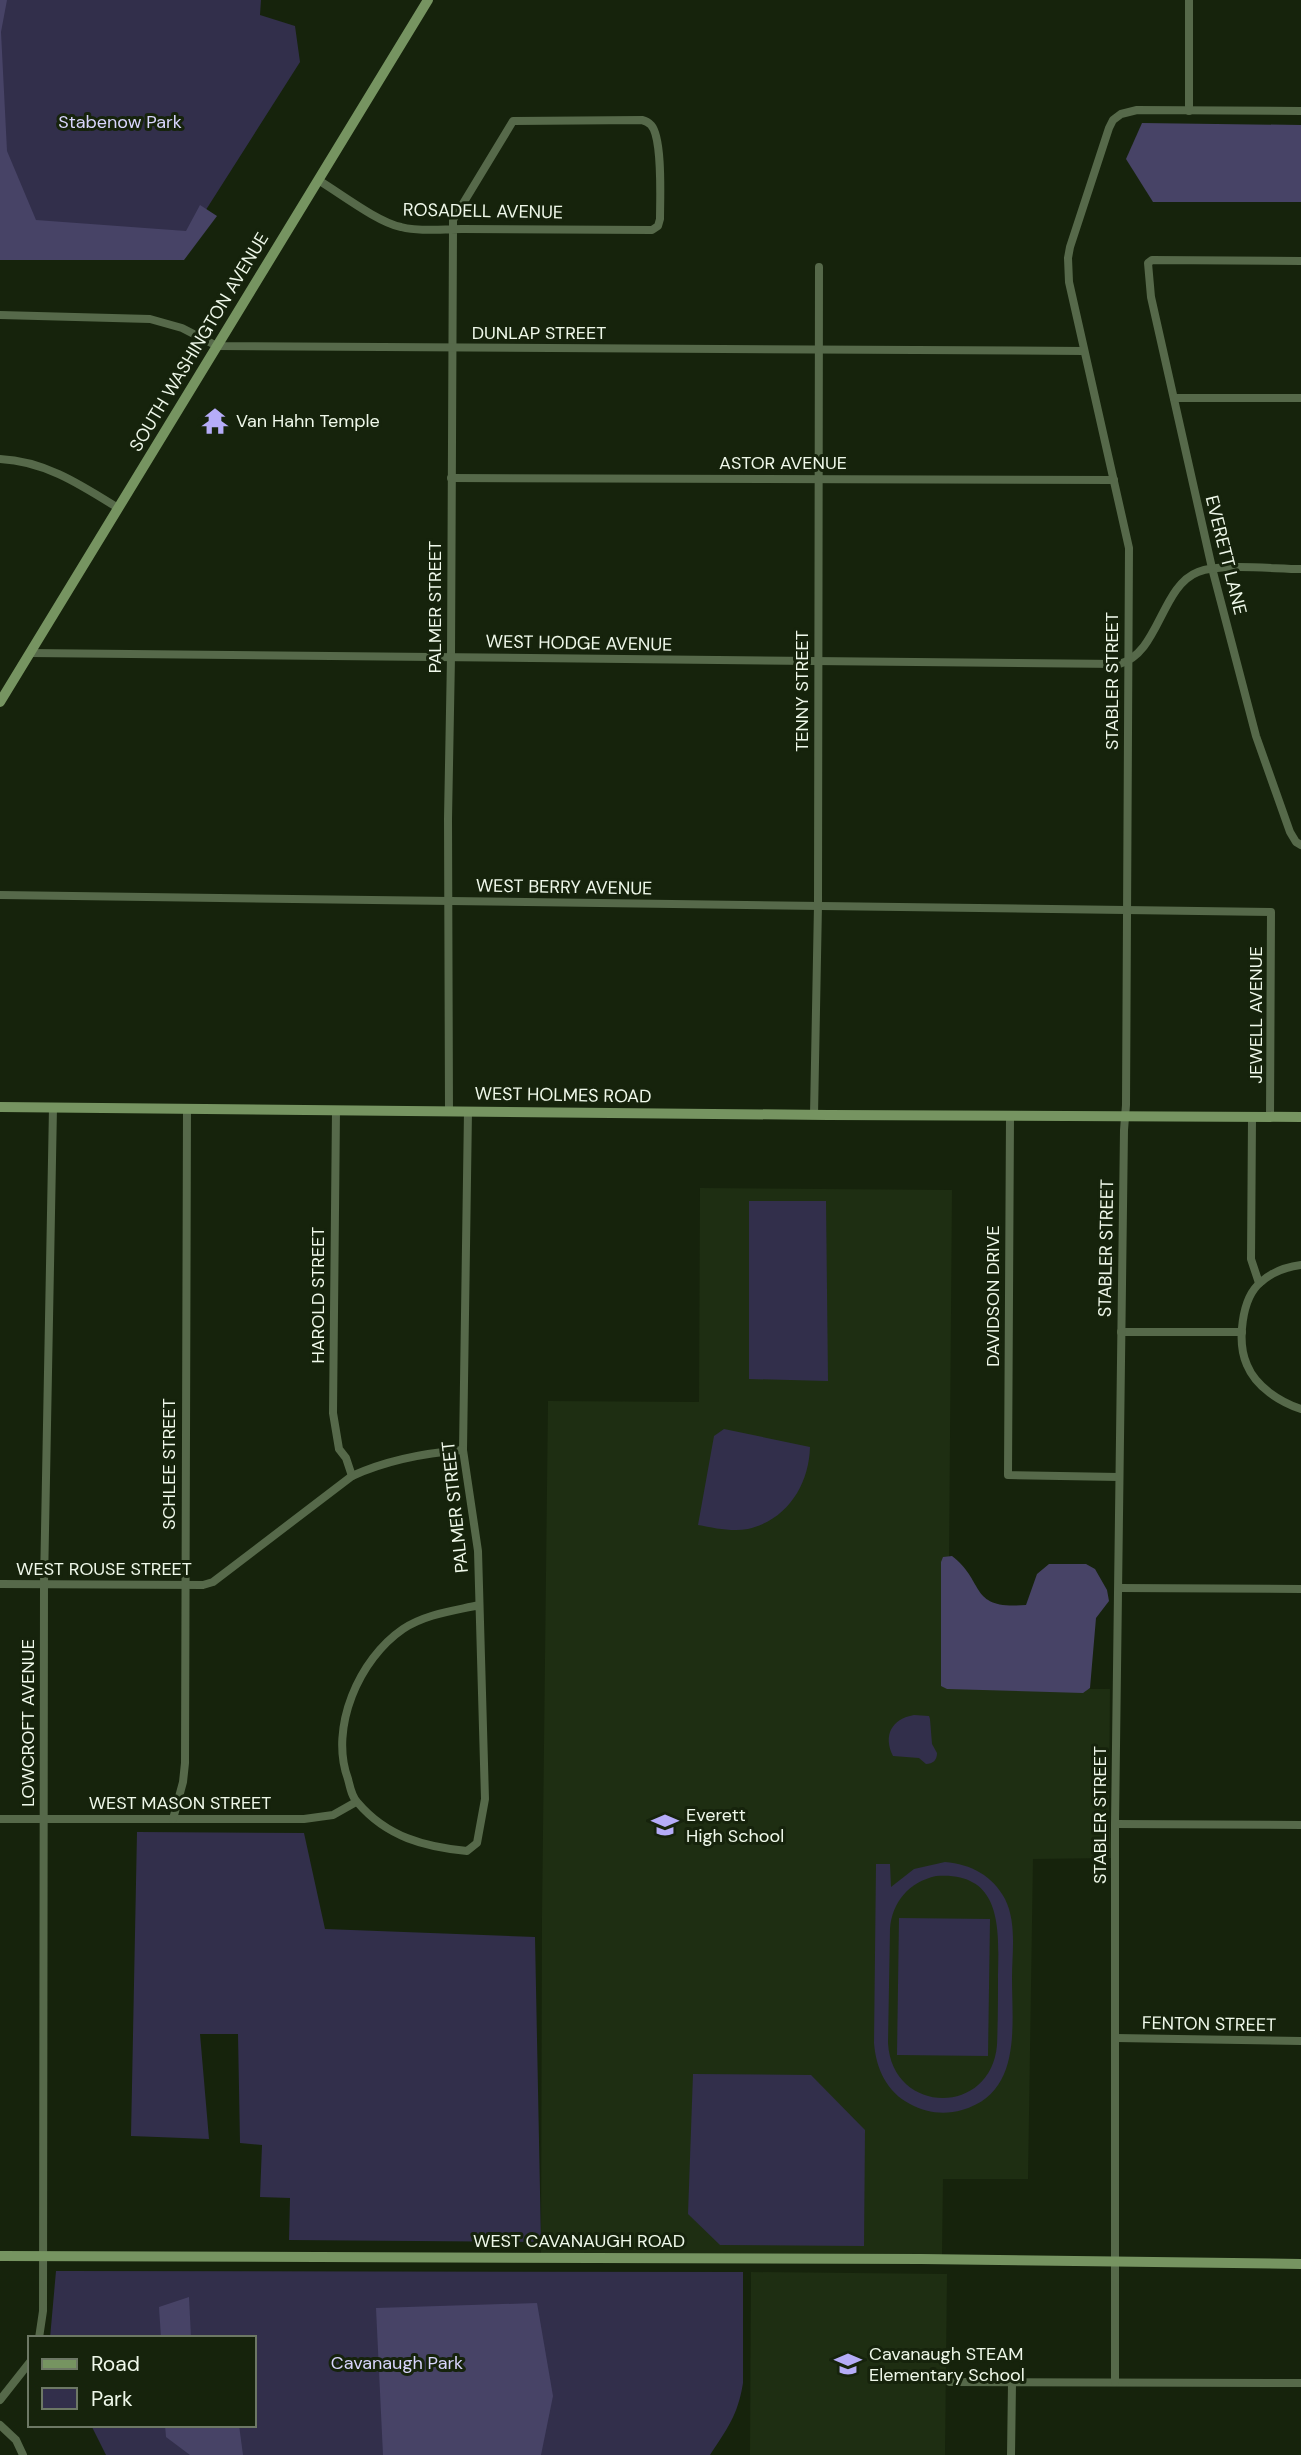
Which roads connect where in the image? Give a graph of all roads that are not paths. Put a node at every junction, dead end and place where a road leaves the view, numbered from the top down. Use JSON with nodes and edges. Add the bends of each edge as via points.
{"nodes":[{"id":1,"x":428,"y":0,"type":"edge"},
{"id":2,"x":1189,"y":0,"type":"edge"},
{"id":3,"x":1189,"y":111,"type":"junction"},
{"id":4,"x":1301,"y":111,"type":"edge"},
{"id":5,"x":318,"y":180,"type":"junction"},
{"id":6,"x":657,"y":226,"type":"joint"},
{"id":7,"x":453,"y":229,"type":"junction"},
{"id":8,"x":1301,"y":261,"type":"edge"},
{"id":9,"x":819,"y":267,"type":"dead end"},
{"id":10,"x":0,"y":315,"type":"edge"},
{"id":11,"x":217,"y":346,"type":"junction"},
{"id":12,"x":452,"y":348,"type":"junction"},
{"id":13,"x":819,"y":350,"type":"junction"},
{"id":14,"x":1084,"y":351,"type":"junction"},
{"id":15,"x":1174,"y":398,"type":"junction"},
{"id":16,"x":1301,"y":398,"type":"edge"},
{"id":17,"x":0,"y":459,"type":"edge"},
{"id":18,"x":451,"y":478,"type":"junction"},
{"id":19,"x":818,"y":479,"type":"junction"},
{"id":20,"x":1114,"y":480,"type":"junction"},
{"id":21,"x":118,"y":508,"type":"junction"},
{"id":22,"x":1212,"y":568,"type":"junction"},
{"id":23,"x":1301,"y":569,"type":"edge"},
{"id":24,"x":30,"y":653,"type":"junction"},
{"id":25,"x":452,"y":657,"type":"junction"},
{"id":26,"x":818,"y":661,"type":"junction"},
{"id":27,"x":1128,"y":662,"type":"junction"},
{"id":28,"x":0,"y":702,"type":"edge"},
{"id":29,"x":1301,"y":845,"type":"edge"},
{"id":30,"x":0,"y":895,"type":"edge"},
{"id":31,"x":450,"y":901,"type":"junction"},
{"id":32,"x":818,"y":905,"type":"junction"},
{"id":33,"x":1127,"y":910,"type":"junction"},
{"id":34,"x":1271,"y":912,"type":"joint"},
{"id":35,"x":0,"y":1107,"type":"edge"},
{"id":36,"x":53,"y":1107,"type":"junction"},
{"id":37,"x":187,"y":1109,"type":"junction"},
{"id":38,"x":336,"y":1110,"type":"junction"},
{"id":39,"x":449,"y":1111,"type":"junction"},
{"id":40,"x":468,"y":1111,"type":"junction"},
{"id":41,"x":814,"y":1115,"type":"junction"},
{"id":42,"x":1010,"y":1116,"type":"junction"},
{"id":43,"x":1125,"y":1117,"type":"junction"},
{"id":44,"x":1252,"y":1118,"type":"junction"},
{"id":45,"x":1270,"y":1118,"type":"junction"},
{"id":46,"x":1301,"y":1118,"type":"edge"},
{"id":47,"x":1301,"y":1265,"type":"edge"},
{"id":48,"x":1259,"y":1283,"type":"junction"},
{"id":49,"x":1121,"y":1332,"type":"junction"},
{"id":50,"x":1242,"y":1332,"type":"junction"},
{"id":51,"x":1301,"y":1409,"type":"edge"},
{"id":52,"x":463,"y":1450,"type":"junction"},
{"id":53,"x":352,"y":1476,"type":"junction"},
{"id":54,"x":1119,"y":1476,"type":"junction"},
{"id":55,"x":0,"y":1584,"type":"edge"},
{"id":56,"x":44,"y":1584,"type":"junction"},
{"id":57,"x":184,"y":1585,"type":"junction"},
{"id":58,"x":1119,"y":1588,"type":"junction"},
{"id":59,"x":1301,"y":1589,"type":"edge"},
{"id":60,"x":479,"y":1605,"type":"junction"},
{"id":61,"x":356,"y":1802,"type":"junction"},
{"id":62,"x":0,"y":1819,"type":"edge"},
{"id":63,"x":44,"y":1819,"type":"junction"},
{"id":64,"x":173,"y":1819,"type":"junction"},
{"id":65,"x":1115,"y":1824,"type":"junction"},
{"id":66,"x":1301,"y":1825,"type":"edge"},
{"id":67,"x":1116,"y":2038,"type":"junction"},
{"id":68,"x":1301,"y":2041,"type":"edge"},
{"id":69,"x":0,"y":2256,"type":"edge"},
{"id":70,"x":43,"y":2256,"type":"junction"},
{"id":71,"x":1115,"y":2261,"type":"junction"},
{"id":72,"x":1301,"y":2264,"type":"edge"},
{"id":73,"x":40,"y":2336,"type":"edge"},
{"id":74,"x":28,"y":2365,"type":"edge"},
{"id":75,"x":950,"y":2382,"type":"dead end"},
{"id":76,"x":1115,"y":2382,"type":"junction"},
{"id":77,"x":1012,"y":2383,"type":"junction"},
{"id":78,"x":1301,"y":2383,"type":"edge"},
{"id":79,"x":0,"y":2400,"type":"edge"},
{"id":80,"x":0,"y":2425,"type":"edge"},
{"id":81,"x":23,"y":2455,"type":"edge"},
{"id":82,"x":1011,"y":2455,"type":"edge"}],
"edges":[{"from":1,"to":5,"type":"street","name":"SOUTH WASHINGTON AVENUE"},
{"from":2,"to":3,"type":"street"},
{"from":3,"to":4,"type":"street"},
{"from":3,"to":14,"type":"street","name":"STABLER STREET","via":[[1128,111],[1109,128],[1068,258]]},
{"from":5,"to":7,"type":"street","name":"ROSADELL AVENUE","via":[[390,223],[411,229]]},
{"from":5,"to":11,"type":"street","name":"SOUTH WASHINGTON AVENUE"},
{"from":6,"to":7,"type":"street","name":"ROSADELL AVENUE"},
{"from":6,"to":7,"type":"street","name":"PALMER STREET","via":[[659,152],[649,122],[513,121],[455,214]]},
{"from":7,"to":12,"type":"street","name":"PALMER STREET"},
{"from":8,"to":15,"type":"street","name":"EVERETT LANE","via":[[1148,263]]},
{"from":9,"to":13,"type":"street","name":"TENNY STREET"},
{"from":10,"to":11,"type":"street","name":"DUNLAP STREET","via":[[150,319],[182,328]]},
{"from":11,"to":12,"type":"street","name":"DUNLAP STREET"},
{"from":11,"to":21,"type":"street","name":"SOUTH WASHINGTON AVENUE"},
{"from":12,"to":13,"type":"street","name":"DUNLAP STREET"},
{"from":12,"to":18,"type":"street","name":"PALMER STREET"},
{"from":13,"to":14,"type":"street","name":"DUNLAP STREET"},
{"from":13,"to":19,"type":"street","name":"TENNY STREET"},
{"from":14,"to":20,"type":"street","name":"STABLER STREET"},
{"from":15,"to":16,"type":"street"},
{"from":15,"to":22,"type":"street","name":"EVERETT LANE"},
{"from":17,"to":21,"type":"street","via":[[17,460],[73,480]]},
{"from":18,"to":19,"type":"street","name":"ASTOR AVENUE"},
{"from":18,"to":25,"type":"street","name":"PALMER STREET"},
{"from":19,"to":20,"type":"street","name":"ASTOR AVENUE"},
{"from":19,"to":26,"type":"street","name":"TENNY STREET"},
{"from":20,"to":27,"type":"street","name":"STABLER STREET","via":[[1129,548]]},
{"from":21,"to":24,"type":"street","name":"SOUTH WASHINGTON AVENUE"},
{"from":22,"to":23,"type":"street"},
{"from":22,"to":27,"type":"street","via":[[1189,576],[1141,650]]},
{"from":22,"to":29,"type":"street","name":"EVERETT LANE","via":[[1256,736],[1290,832]]},
{"from":24,"to":25,"type":"street","name":"WEST HODGE AVENUE"},
{"from":24,"to":28,"type":"street","name":"SOUTH WASHINGTON AVENUE"},
{"from":25,"to":26,"type":"street","name":"WEST HODGE AVENUE"},
{"from":25,"to":31,"type":"street","name":"PALMER STREET"},
{"from":26,"to":27,"type":"street","name":"WEST HODGE AVENUE"},
{"from":26,"to":32,"type":"street","name":"TENNY STREET"},
{"from":27,"to":33,"type":"street","name":"STABLER STREET"},
{"from":30,"to":31,"type":"street","name":"WEST BERRY AVENUE"},
{"from":31,"to":32,"type":"street","name":"WEST BERRY AVENUE"},
{"from":31,"to":39,"type":"street","name":"PALMER STREET"},
{"from":32,"to":33,"type":"street","name":"WEST BERRY AVENUE"},
{"from":32,"to":41,"type":"street","name":"TENNY STREET"},
{"from":33,"to":34,"type":"street","name":"WEST BERRY AVENUE"},
{"from":33,"to":43,"type":"street","name":"STABLER STREET"},
{"from":34,"to":45,"type":"street","name":"JEWELL AVENUE"},
{"from":35,"to":36,"type":"street","name":"WEST HOLMES ROAD"},
{"from":36,"to":37,"type":"street","name":"WEST HOLMES ROAD"},
{"from":36,"to":56,"type":"street","name":"LOWCROFT AVENUE"},
{"from":37,"to":38,"type":"street","name":"WEST HOLMES ROAD"},
{"from":37,"to":57,"type":"street","name":"SCHLEE STREET"},
{"from":38,"to":39,"type":"street","name":"WEST HOLMES ROAD"},
{"from":38,"to":53,"type":"street","name":"HAROLD STREET","via":[[333,1413],[339,1448]]},
{"from":39,"to":40,"type":"street","name":"WEST HOLMES ROAD"},
{"from":40,"to":41,"type":"street","name":"WEST HOLMES ROAD"},
{"from":40,"to":52,"type":"street","name":"PALMER STREET"},
{"from":41,"to":42,"type":"street","name":"WEST HOLMES ROAD"},
{"from":42,"to":43,"type":"street","name":"WEST HOLMES ROAD"},
{"from":42,"to":54,"type":"street","name":"DAVIDSON DRIVE","via":[[1008,1475]]},
{"from":43,"to":44,"type":"street","name":"WEST HOLMES ROAD"},
{"from":43,"to":49,"type":"street","name":"STABLER STREET"},
{"from":44,"to":45,"type":"street","name":"WEST HOLMES ROAD"},
{"from":44,"to":48,"type":"street","via":[[1251,1259]]},
{"from":45,"to":46,"type":"street","name":"WEST HOLMES ROAD"},
{"from":47,"to":48,"type":"street","via":[[1280,1270]]},
{"from":48,"to":50,"type":"street","via":[[1249,1300]]},
{"from":49,"to":50,"type":"street"},
{"from":49,"to":54,"type":"street","name":"STABLER STREET"},
{"from":50,"to":51,"type":"street","via":[[1247,1365],[1254,1376],[1284,1404]]},
{"from":52,"to":53,"type":"street","name":"WEST ROUSE STREET","via":[[376,1465]]},
{"from":52,"to":60,"type":"street","name":"PALMER STREET","via":[[478,1550]]},
{"from":53,"to":57,"type":"street","name":"WEST ROUSE STREET","via":[[213,1582]]},
{"from":54,"to":58,"type":"street","name":"STABLER STREET"},
{"from":55,"to":56,"type":"street","name":"WEST ROUSE STREET"},
{"from":56,"to":57,"type":"street","name":"WEST ROUSE STREET"},
{"from":56,"to":63,"type":"street","name":"LOWCROFT AVENUE"},
{"from":57,"to":64,"type":"street","name":"SCHLEE STREET","via":[[185,1763]]},
{"from":58,"to":59,"type":"street"},
{"from":58,"to":65,"type":"street","name":"STABLER STREET"},
{"from":60,"to":61,"type":"street","via":[[434,1614],[403,1629],[363,1673],[342,1726],[343,1766]]},
{"from":60,"to":61,"type":"street","name":"PALMER STREET","via":[[485,1799],[477,1843],[467,1851],[422,1845],[383,1825]]},
{"from":61,"to":64,"type":"street","name":"WEST MASON STREET","via":[[333,1815],[304,1819]]},
{"from":62,"to":63,"type":"street","name":"WEST MASON STREET"},
{"from":63,"to":64,"type":"street","name":"WEST MASON STREET"},
{"from":63,"to":70,"type":"street","name":"LOWCROFT AVENUE"},
{"from":65,"to":66,"type":"street"},
{"from":65,"to":67,"type":"street","name":"STABLER STREET"},
{"from":67,"to":68,"type":"street","name":"FENTON STREET"},
{"from":67,"to":71,"type":"street","name":"STABLER STREET"},
{"from":69,"to":70,"type":"street","name":"WEST CAVANAUGH ROAD"},
{"from":70,"to":71,"type":"street","name":"WEST CAVANAUGH ROAD"},
{"from":70,"to":73,"type":"street","name":"LOWCROFT AVENUE"},
{"from":71,"to":72,"type":"street","name":"WEST CAVANAUGH ROAD"},
{"from":71,"to":76,"type":"street","name":"STABLER STREET"},
{"from":74,"to":79,"type":"street"},
{"from":75,"to":77,"type":"street"},
{"from":76,"to":77,"type":"street"},
{"from":76,"to":78,"type":"street"},
{"from":77,"to":82,"type":"street"},
{"from":80,"to":81,"type":"street","via":[[16,2440]]}]}
